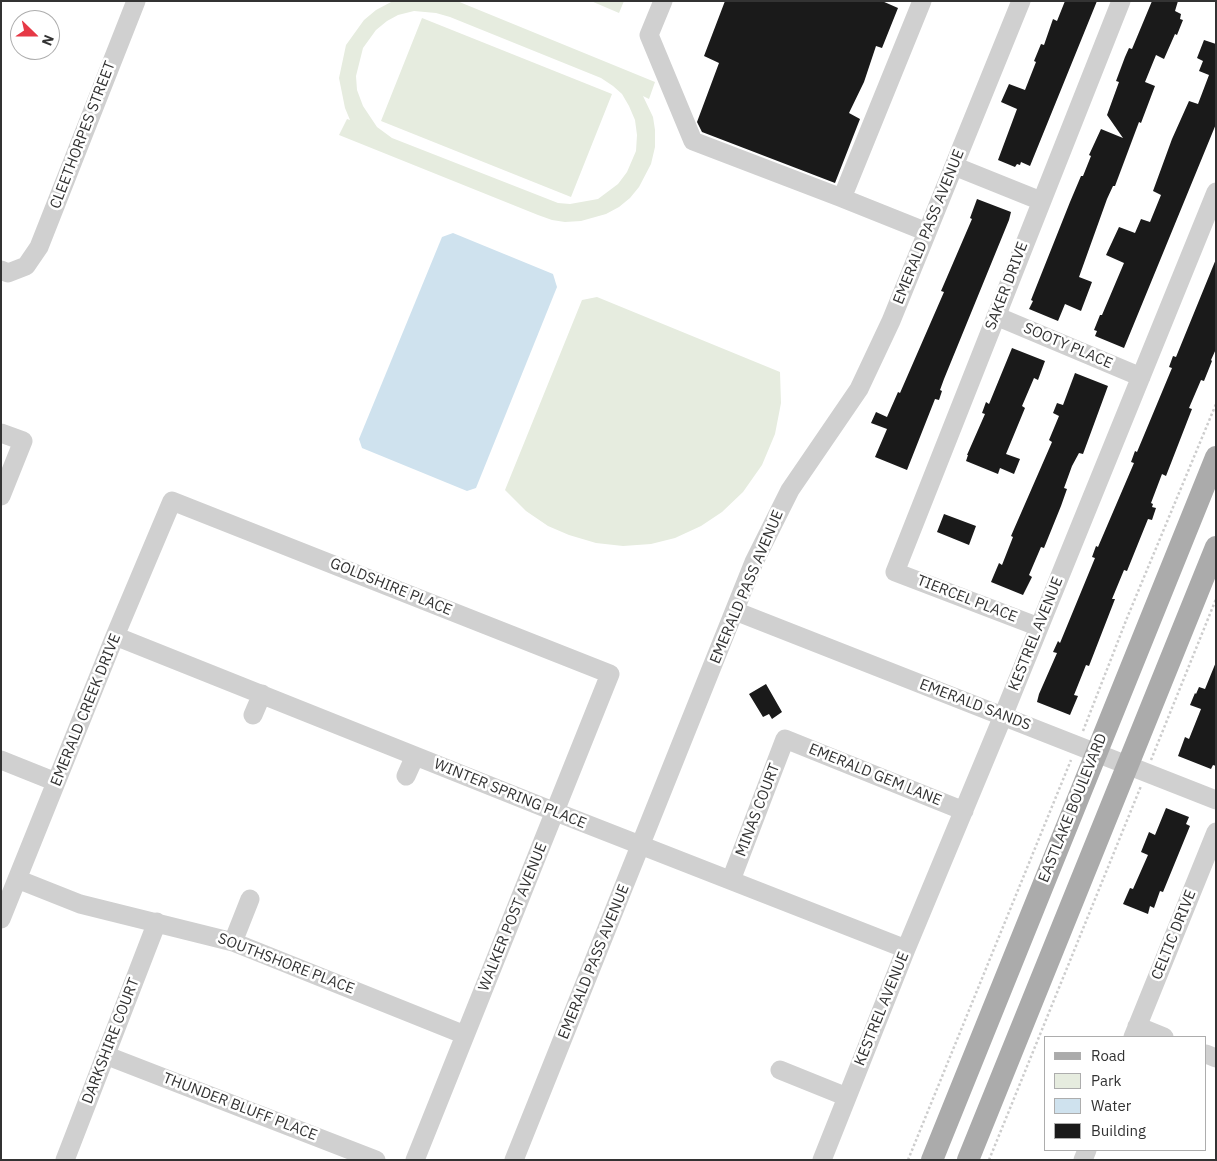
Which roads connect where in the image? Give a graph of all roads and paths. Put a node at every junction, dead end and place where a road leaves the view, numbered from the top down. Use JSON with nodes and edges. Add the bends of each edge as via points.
{"nodes":[{"id":1,"x":136,"y":1,"type":"edge"},
{"id":2,"x":663,"y":1,"type":"edge"},
{"id":3,"x":922,"y":1,"type":"edge"},
{"id":4,"x":1020,"y":1,"type":"edge"},
{"id":5,"x":1121,"y":1,"type":"edge"},
{"id":6,"x":954,"y":166,"type":"junction"},
{"id":7,"x":1216,"y":192,"type":"edge"},
{"id":8,"x":842,"y":198,"type":"junction"},
{"id":9,"x":1041,"y":201,"type":"junction"},
{"id":10,"x":927,"y":232,"type":"junction"},
{"id":11,"x":1,"y":270,"type":"edge"},
{"id":12,"x":996,"y":316,"type":"junction"},
{"id":13,"x":1141,"y":376,"type":"junction"},
{"id":14,"x":1216,"y":404,"type":"edge"},
{"id":15,"x":1,"y":433,"type":"edge"},
{"id":16,"x":1216,"y":457,"type":"edge"},
{"id":17,"x":1,"y":496,"type":"edge"},
{"id":18,"x":172,"y":501,"type":"joint"},
{"id":19,"x":1216,"y":547,"type":"edge"},
{"id":20,"x":895,"y":572,"type":"joint"},
{"id":21,"x":1216,"y":600,"type":"edge"},
{"id":22,"x":735,"y":611,"type":"junction"},
{"id":23,"x":1039,"y":627,"type":"junction"},
{"id":24,"x":115,"y":636,"type":"junction"},
{"id":25,"x":610,"y":674,"type":"joint"},
{"id":26,"x":262,"y":694,"type":"junction"},
{"id":27,"x":253,"y":715,"type":"dead end"},
{"id":28,"x":1003,"y":716,"type":"junction"},
{"id":29,"x":1086,"y":724,"type":"dead end"},
{"id":30,"x":785,"y":739,"type":"joint"},
{"id":31,"x":1096,"y":752,"type":"junction"},
{"id":32,"x":415,"y":756,"type":"junction"},
{"id":33,"x":1152,"y":757,"type":"dead end"},
{"id":34,"x":1,"y":760,"type":"edge"},
{"id":35,"x":1070,"y":763,"type":"dead end"},
{"id":36,"x":1127,"y":765,"type":"junction"},
{"id":37,"x":406,"y":776,"type":"dead end"},
{"id":38,"x":56,"y":782,"type":"junction"},
{"id":39,"x":1139,"y":790,"type":"dead end"},
{"id":40,"x":1216,"y":800,"type":"edge"},
{"id":41,"x":964,"y":811,"type":"junction"},
{"id":42,"x":555,"y":812,"type":"junction"},
{"id":43,"x":1216,"y":832,"type":"edge"},
{"id":44,"x":641,"y":844,"type":"junction"},
{"id":45,"x":18,"y":879,"type":"junction"},
{"id":46,"x":731,"y":880,"type":"junction"},
{"id":47,"x":250,"y":898,"type":"dead end"},
{"id":48,"x":1,"y":919,"type":"edge"},
{"id":49,"x":157,"y":922,"type":"junction"},
{"id":50,"x":233,"y":942,"type":"junction"},
{"id":51,"x":906,"y":949,"type":"junction"},
{"id":52,"x":1135,"y":1032,"type":"edge"},
{"id":53,"x":465,"y":1035,"type":"junction"},
{"id":54,"x":1158,"y":1036,"type":"edge"},
{"id":55,"x":106,"y":1054,"type":"junction"},
{"id":56,"x":780,"y":1070,"type":"dead end"},
{"id":57,"x":847,"y":1098,"type":"junction"},
{"id":58,"x":64,"y":1160,"type":"edge"},
{"id":59,"x":376,"y":1160,"type":"edge"},
{"id":60,"x":415,"y":1160,"type":"edge"},
{"id":61,"x":514,"y":1160,"type":"edge"},
{"id":62,"x":822,"y":1160,"type":"edge"},
{"id":63,"x":908,"y":1160,"type":"edge"},
{"id":64,"x":932,"y":1160,"type":"edge"},
{"id":65,"x":968,"y":1160,"type":"edge"},
{"id":66,"x":989,"y":1160,"type":"edge"}],
"edges":[{"from":1,"to":11,"type":"street","name":"CLEETHORPES STREET","via":[[42,239],[26,266],[8,272]]},
{"from":2,"to":8,"type":"street","via":[[649,35],[694,141]]},
{"from":3,"to":8,"type":"street"},
{"from":4,"to":6,"type":"street","name":"EMERALD PASS AVENUE"},
{"from":5,"to":9,"type":"street","name":"SAKER DRIVE"},
{"from":6,"to":9,"type":"street"},
{"from":6,"to":10,"type":"street","name":"EMERALD PASS AVENUE"},
{"from":7,"to":13,"type":"street","name":"KESTREL AVENUE"},
{"from":8,"to":10,"type":"street"},
{"from":9,"to":12,"type":"street","name":"SAKER DRIVE"},
{"from":10,"to":22,"type":"street","name":"EMERALD PASS AVENUE","via":[[891,321],[858,389],[790,490],[754,562]]},
{"from":12,"to":13,"type":"street","name":"SOOTY PLACE"},
{"from":12,"to":20,"type":"street","name":"SAKER DRIVE"},
{"from":13,"to":23,"type":"street","name":"KESTREL AVENUE"},
{"from":14,"to":29,"type":"path"},
{"from":15,"to":17,"type":"street","via":[[23,441]]},
{"from":16,"to":31,"type":"main road","name":"EASTLAKE BOULEVARD"},
{"from":18,"to":24,"type":"street","name":"EMERALD CREEK DRIVE"},
{"from":18,"to":25,"type":"street","name":"GOLDSHIRE PLACE"},
{"from":19,"to":36,"type":"main road"},
{"from":20,"to":23,"type":"street","name":"TIERCEL PLACE"},
{"from":21,"to":33,"type":"path"},
{"from":22,"to":28,"type":"street","name":"EMERALD SANDS"},
{"from":22,"to":44,"type":"street","name":"EMERALD PASS AVENUE"},
{"from":23,"to":28,"type":"street","name":"KESTREL AVENUE"},
{"from":24,"to":26,"type":"street","name":"WINTER SPRING PLACE"},
{"from":24,"to":38,"type":"street","name":"EMERALD CREEK DRIVE"},
{"from":25,"to":42,"type":"street","name":"WALKER POST AVENUE"},
{"from":26,"to":27,"type":"street"},
{"from":26,"to":32,"type":"street","name":"WINTER SPRING PLACE"},
{"from":28,"to":31,"type":"street","name":"EMERALD SANDS"},
{"from":28,"to":41,"type":"street","name":"KESTREL AVENUE"},
{"from":30,"to":41,"type":"street","name":"EMERALD GEM LANE"},
{"from":30,"to":46,"type":"street","name":"MINAS COURT"},
{"from":31,"to":36,"type":"street","name":"EMERALD SANDS"},
{"from":31,"to":64,"type":"main road","name":"EASTLAKE BOULEVARD"},
{"from":32,"to":37,"type":"street"},
{"from":32,"to":42,"type":"street","name":"WINTER SPRING PLACE"},
{"from":34,"to":38,"type":"street"},
{"from":35,"to":63,"type":"path"},
{"from":36,"to":40,"type":"street","name":"EMERALD SANDS"},
{"from":36,"to":65,"type":"main road"},
{"from":38,"to":45,"type":"street","name":"EMERALD CREEK DRIVE"},
{"from":39,"to":66,"type":"path"},
{"from":41,"to":51,"type":"street","name":"KESTREL AVENUE"},
{"from":42,"to":44,"type":"street","name":"WINTER SPRING PLACE"},
{"from":42,"to":53,"type":"street","name":"WALKER POST AVENUE"},
{"from":43,"to":52,"type":"street","name":"CELTIC DRIVE"},
{"from":44,"to":46,"type":"street","name":"WINTER SPRING PLACE"},
{"from":44,"to":61,"type":"street","name":"EMERALD PASS AVENUE"},
{"from":45,"to":48,"type":"street","name":"EMERALD CREEK DRIVE"},
{"from":45,"to":49,"type":"street","name":"SOUTHSHORE PLACE","via":[[80,904]]},
{"from":46,"to":51,"type":"street","name":"WINTER SPRING PLACE"},
{"from":47,"to":50,"type":"street"},
{"from":49,"to":50,"type":"street","name":"SOUTHSHORE PLACE"},
{"from":49,"to":55,"type":"street","name":"DARKSHIRE COURT"},
{"from":50,"to":53,"type":"street","name":"SOUTHSHORE PLACE"},
{"from":51,"to":57,"type":"street","name":"KESTREL AVENUE"},
{"from":52,"to":54,"type":"street"},
{"from":53,"to":60,"type":"street","name":"WALKER POST AVENUE"},
{"from":55,"to":58,"type":"street","name":"DARKSHIRE COURT"},
{"from":55,"to":59,"type":"street","name":"THUNDER BLUFF PLACE"},
{"from":56,"to":57,"type":"street"},
{"from":57,"to":62,"type":"street","name":"KESTREL AVENUE"}]}
